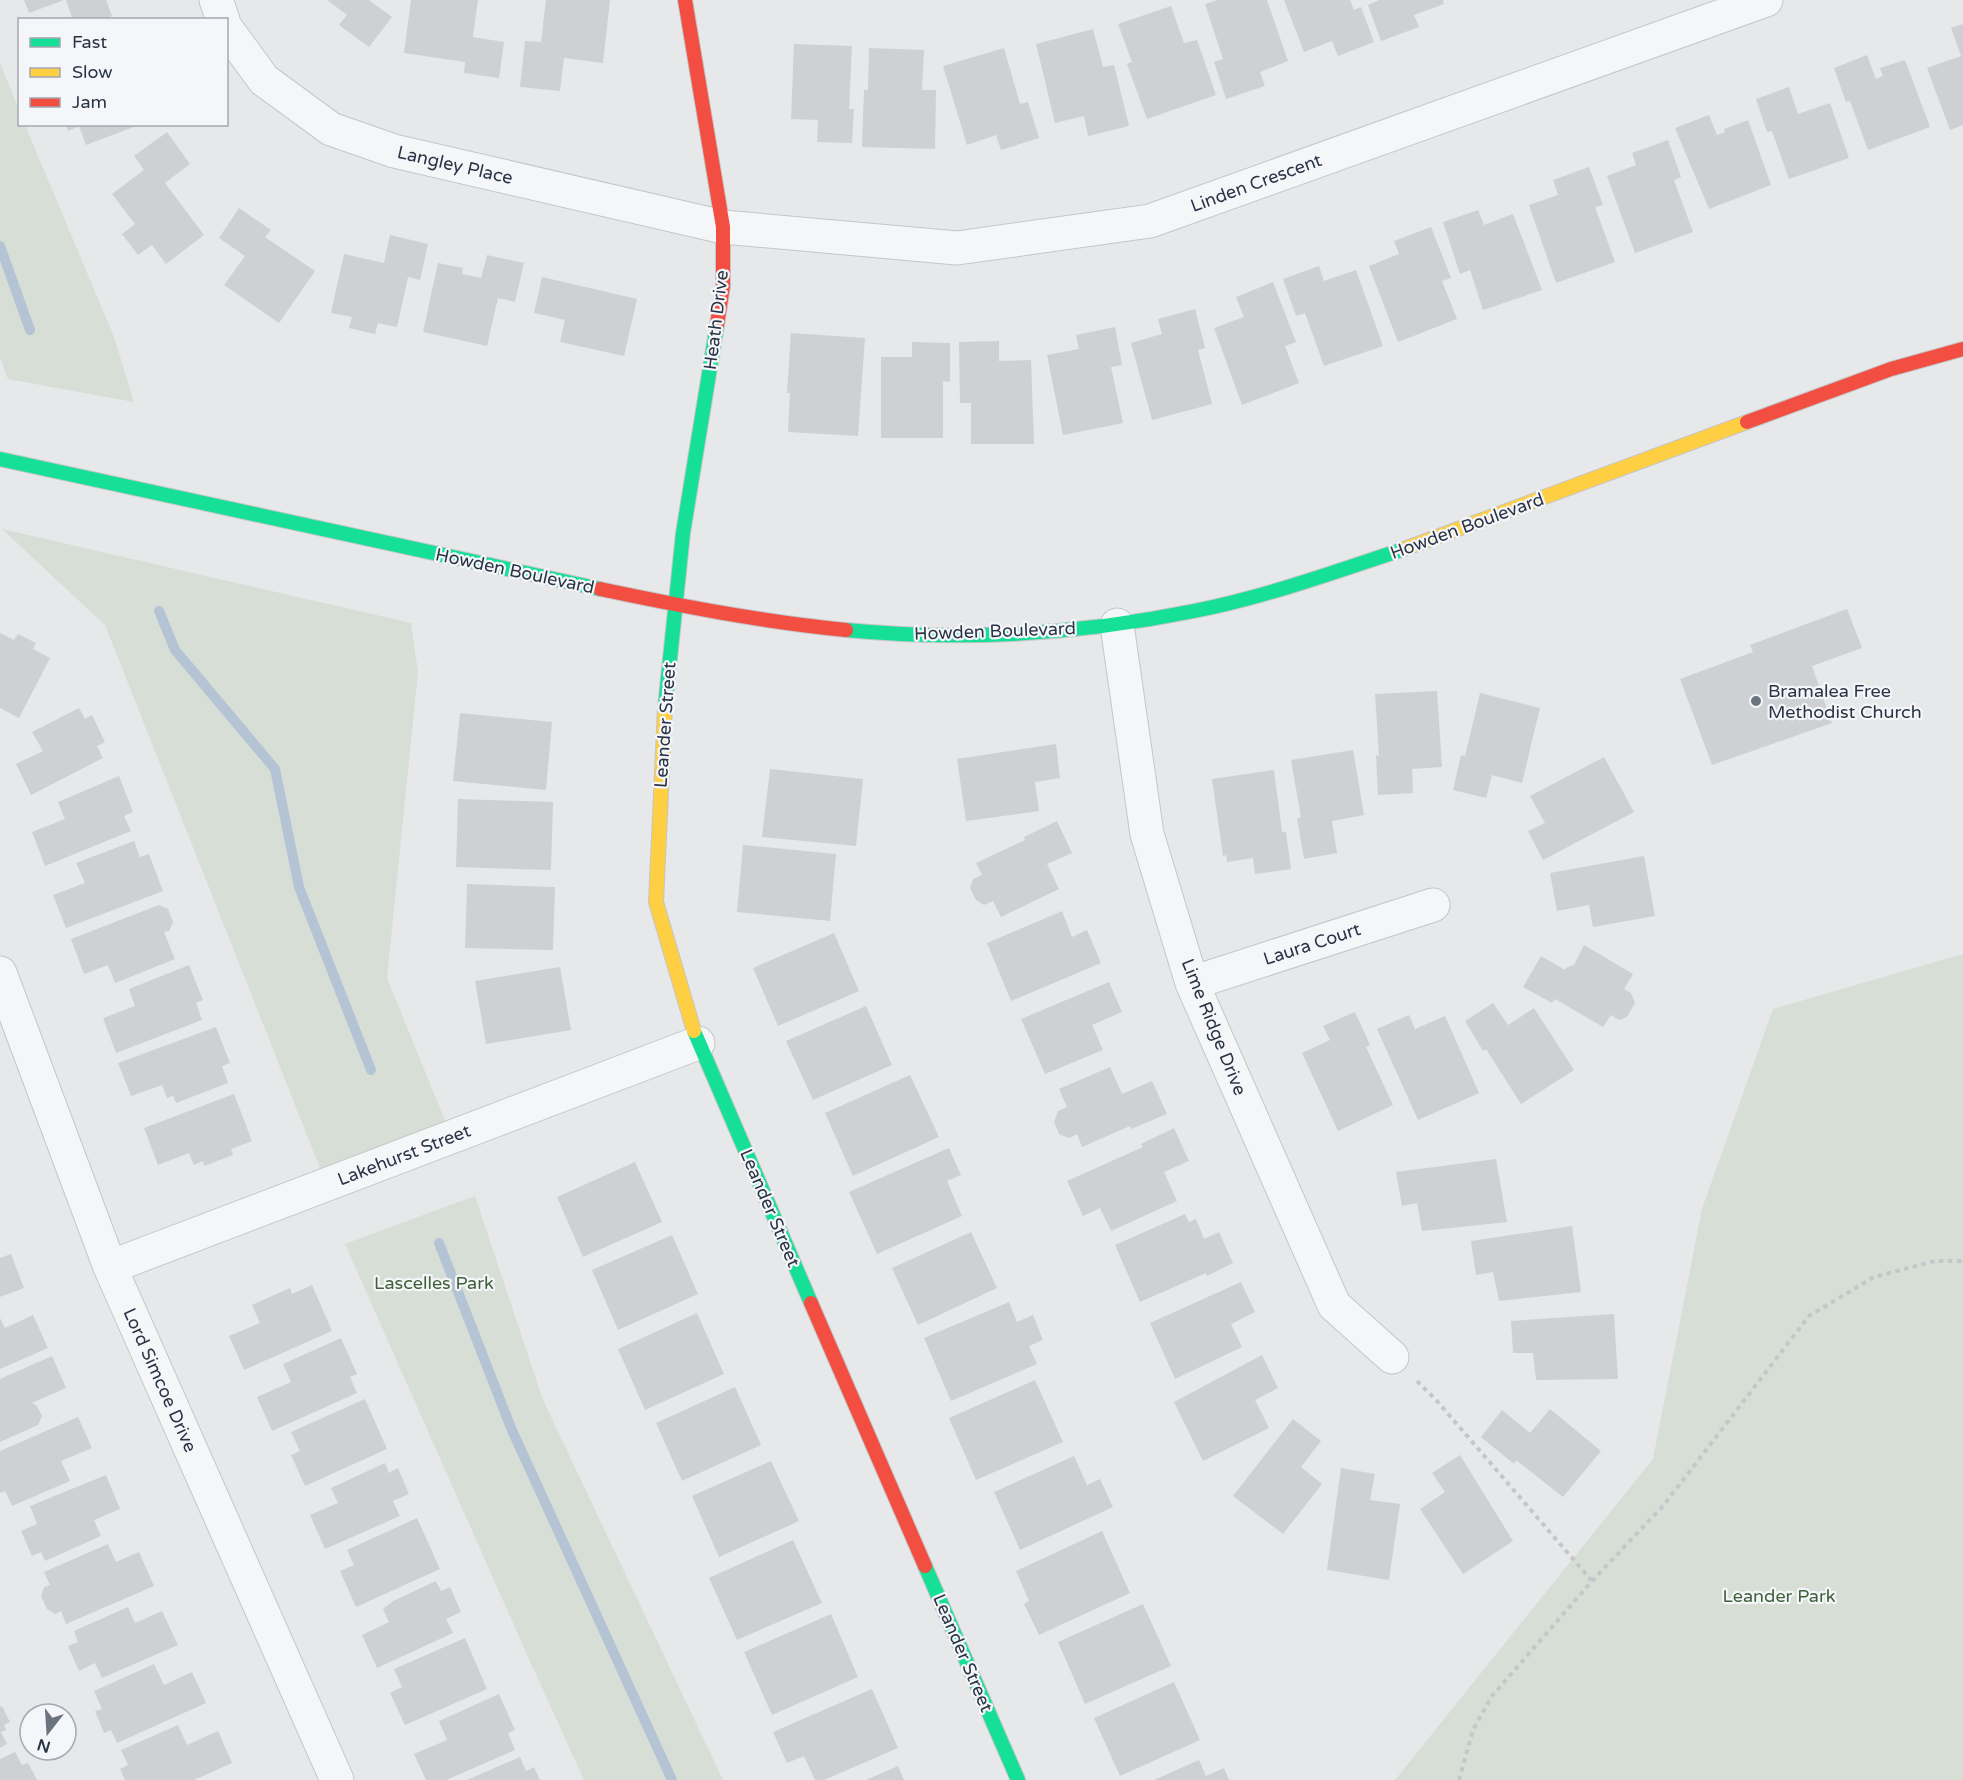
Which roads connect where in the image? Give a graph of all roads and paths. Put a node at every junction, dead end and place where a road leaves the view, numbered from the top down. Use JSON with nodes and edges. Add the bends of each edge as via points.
{"nodes":[{"id":1,"x":216,"y":0,"type":"edge"},
{"id":2,"x":685,"y":0,"type":"edge"},
{"id":3,"x":1766,"y":0,"type":"edge"},
{"id":4,"x":222,"y":18,"type":"edge"},
{"id":5,"x":228,"y":31,"type":"edge"},
{"id":6,"x":723,"y":227,"type":"junction"},
{"id":7,"x":1963,"y":349,"type":"edge"},
{"id":8,"x":0,"y":459,"type":"edge"},
{"id":9,"x":675,"y":605,"type":"junction"},
{"id":10,"x":1117,"y":625,"type":"junction"},
{"id":11,"x":1433,"y":905,"type":"dead end"},
{"id":12,"x":0,"y":973,"type":"edge"},
{"id":13,"x":1192,"y":983,"type":"junction"},
{"id":14,"x":698,"y":1043,"type":"junction"},
{"id":15,"x":1963,"y":1261,"type":"edge"},
{"id":16,"x":110,"y":1267,"type":"junction"},
{"id":17,"x":1392,"y":1357,"type":"joint"},
{"id":18,"x":1592,"y":1581,"type":"junction"},
{"id":19,"x":337,"y":1780,"type":"edge"},
{"id":20,"x":1018,"y":1780,"type":"edge"},
{"id":21,"x":1460,"y":1780,"type":"edge"}],
"edges":[{"from":1,"to":4,"type":"street"},
{"from":2,"to":6,"type":"street","name":"Heath Drive"},
{"from":3,"to":6,"type":"street","name":"Linden Crescent","via":[[1150,221],[957,248]]},
{"from":5,"to":6,"type":"street","name":"Langley Place","via":[[264,80],[331,129],[394,151]]},
{"from":6,"to":9,"type":"street","name":"Heath Drive","via":[[723,286]]},
{"from":7,"to":10,"type":"street","name":"Howden Boulevard","via":[[1892,369],[1408,548],[1313,579],[1196,611]]},
{"from":8,"to":9,"type":"street","name":"Howden Boulevard"},
{"from":9,"to":10,"type":"street","name":"Howden Boulevard","via":[[798,625],[902,635],[1016,633]]},
{"from":9,"to":14,"type":"street","name":"Leander Street","via":[[665,696],[656,902]]},
{"from":10,"to":13,"type":"street","name":"Lime Ridge Drive","via":[[1147,834]]},
{"from":11,"to":13,"type":"street","name":"Laura Court"},
{"from":12,"to":16,"type":"street","name":"Lord Simcoe Drive"},
{"from":13,"to":17,"type":"street","name":"Lime Ridge Drive","via":[[1334,1305]]},
{"from":14,"to":16,"type":"street","name":"Lakehurst Street"},
{"from":14,"to":20,"type":"street","name":"Leander Street"},
{"from":15,"to":18,"type":"path","via":[[1935,1261],[1874,1277],[1809,1316],[1663,1506]]},
{"from":16,"to":19,"type":"street","name":"Lord Simcoe Drive"},
{"from":17,"to":18,"type":"path","via":[[1437,1401]]},
{"from":18,"to":21,"type":"path","via":[[1492,1696],[1473,1730]]}]}
